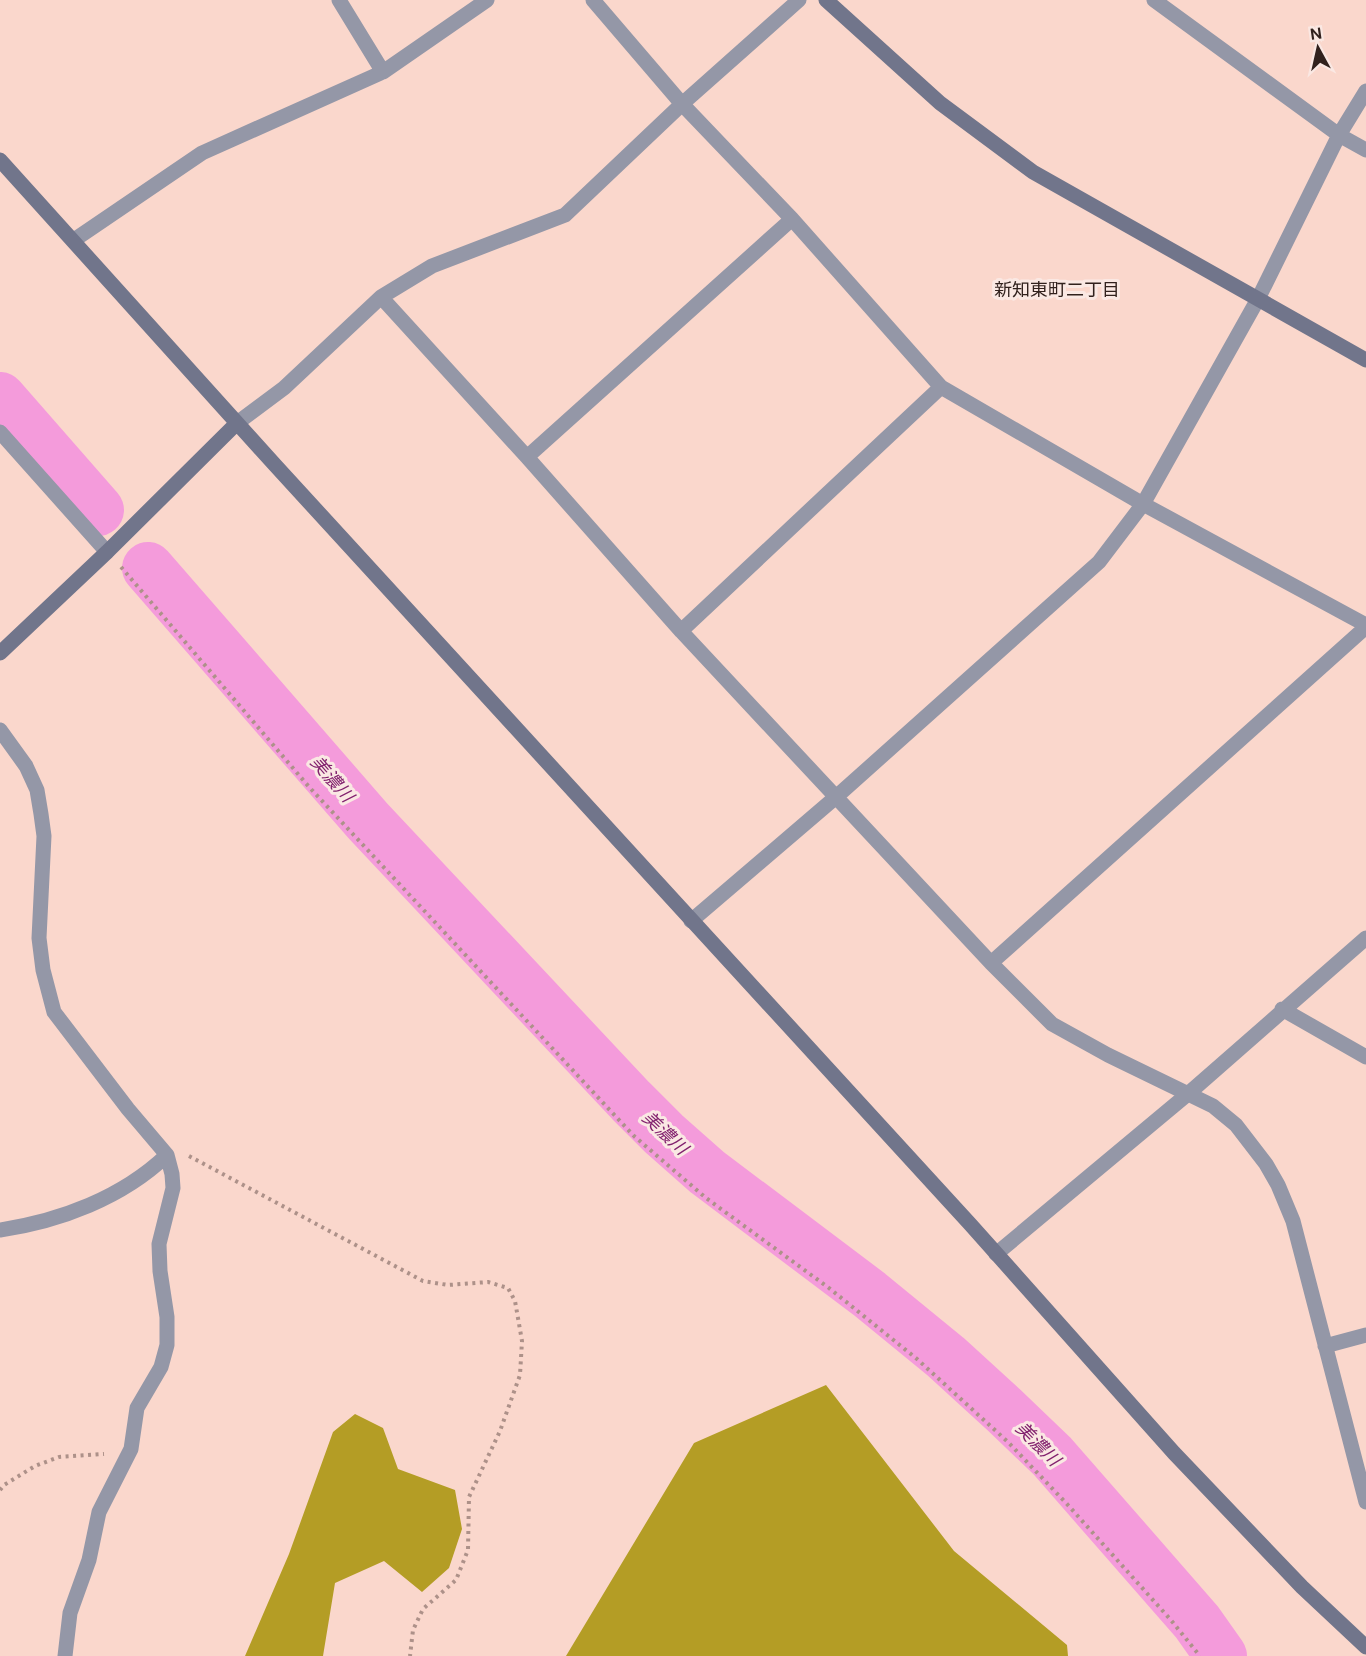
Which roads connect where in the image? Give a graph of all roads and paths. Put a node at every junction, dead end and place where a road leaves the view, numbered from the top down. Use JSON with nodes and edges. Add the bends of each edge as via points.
{"nodes":[{"id":1,"x":339,"y":0,"type":"edge"},
{"id":2,"x":488,"y":0,"type":"edge"},
{"id":3,"x":593,"y":0,"type":"edge"},
{"id":4,"x":799,"y":0,"type":"edge"},
{"id":5,"x":826,"y":0,"type":"edge"},
{"id":6,"x":1154,"y":0,"type":"edge"},
{"id":7,"x":383,"y":72,"type":"junction"},
{"id":8,"x":1366,"y":91,"type":"edge"},
{"id":9,"x":682,"y":104,"type":"junction"},
{"id":10,"x":1339,"y":135,"type":"junction"},
{"id":11,"x":1366,"y":150,"type":"edge"},
{"id":12,"x":0,"y":160,"type":"edge"},
{"id":13,"x":792,"y":219,"type":"junction"},
{"id":14,"x":74,"y":240,"type":"junction"},
{"id":15,"x":381,"y":297,"type":"junction"},
{"id":16,"x":1258,"y":299,"type":"junction"},
{"id":17,"x":1366,"y":360,"type":"edge"},
{"id":18,"x":941,"y":387,"type":"junction"},
{"id":19,"x":237,"y":423,"type":"junction"},
{"id":20,"x":0,"y":432,"type":"edge"},
{"id":21,"x":527,"y":456,"type":"junction"},
{"id":22,"x":1143,"y":504,"type":"junction"},
{"id":23,"x":107,"y":552,"type":"junction"},
{"id":24,"x":1366,"y":626,"type":"edge"},
{"id":25,"x":681,"y":631,"type":"junction"},
{"id":26,"x":0,"y":654,"type":"edge"},
{"id":27,"x":0,"y":730,"type":"edge"},
{"id":28,"x":836,"y":797,"type":"junction"},
{"id":29,"x":691,"y":921,"type":"junction"},
{"id":30,"x":1366,"y":938,"type":"edge"},
{"id":31,"x":991,"y":963,"type":"junction"},
{"id":32,"x":1282,"y":1010,"type":"junction"},
{"id":33,"x":1366,"y":1057,"type":"edge"},
{"id":34,"x":1189,"y":1093,"type":"junction"},
{"id":35,"x":167,"y":1155,"type":"junction"},
{"id":36,"x":0,"y":1230,"type":"edge"},
{"id":37,"x":996,"y":1254,"type":"junction"},
{"id":38,"x":1366,"y":1335,"type":"edge"},
{"id":39,"x":1325,"y":1346,"type":"junction"},
{"id":40,"x":127,"y":1456,"type":"junction"},
{"id":41,"x":0,"y":1490,"type":"edge"},
{"id":42,"x":1366,"y":1502,"type":"edge"},
{"id":43,"x":1365,"y":1644,"type":"edge"},
{"id":44,"x":65,"y":1656,"type":"edge"},
{"id":45,"x":411,"y":1656,"type":"edge"},
{"id":46,"x":1200,"y":1656,"type":"edge"}],
"edges":[{"from":1,"to":7,"type":"street"},
{"from":2,"to":7,"type":"street"},
{"from":3,"to":9,"type":"street"},
{"from":4,"to":9,"type":"street"},
{"from":5,"to":16,"type":"street","via":[[940,103],[1033,172]]},
{"from":6,"to":10,"type":"street"},
{"from":7,"to":14,"type":"street","via":[[202,153]]},
{"from":8,"to":10,"type":"street"},
{"from":9,"to":13,"type":"street"},
{"from":9,"to":15,"type":"street","via":[[565,215],[432,266]]},
{"from":10,"to":11,"type":"street"},
{"from":10,"to":16,"type":"street"},
{"from":12,"to":14,"type":"street"},
{"from":13,"to":18,"type":"street"},
{"from":13,"to":21,"type":"street"},
{"from":14,"to":19,"type":"street"},
{"from":15,"to":19,"type":"street","via":[[284,388]]},
{"from":15,"to":21,"type":"street"},
{"from":16,"to":17,"type":"street"},
{"from":16,"to":22,"type":"street"},
{"from":18,"to":22,"type":"street"},
{"from":18,"to":25,"type":"street"},
{"from":19,"to":23,"type":"street"},
{"from":19,"to":29,"type":"street"},
{"from":20,"to":23,"type":"street"},
{"from":21,"to":25,"type":"street"},
{"from":22,"to":24,"type":"street"},
{"from":22,"to":28,"type":"street","via":[[1099,562]]},
{"from":23,"to":26,"type":"street"},
{"from":23,"to":46,"type":"path","via":[[310,788],[634,1137],[706,1198],[847,1302],[1008,1442],[1067,1503]]},
{"from":24,"to":31,"type":"street"},
{"from":25,"to":28,"type":"street"},
{"from":27,"to":35,"type":"street","via":[[26,766],[37,790],[43,847],[39,938],[54,1012]]},
{"from":28,"to":29,"type":"street"},
{"from":28,"to":31,"type":"street"},
{"from":29,"to":37,"type":"street"},
{"from":30,"to":32,"type":"street"},
{"from":31,"to":34,"type":"street","via":[[1052,1024]]},
{"from":32,"to":33,"type":"street"},
{"from":32,"to":34,"type":"street"},
{"from":34,"to":37,"type":"street"},
{"from":34,"to":39,"type":"street","via":[[1236,1125],[1278,1185],[1293,1221]]},
{"from":35,"to":36,"type":"street","via":[[148,1173],[82,1209]]},
{"from":35,"to":40,"type":"street","via":[[172,1188],[159,1244],[167,1345],[161,1367],[137,1408]]},
{"from":35,"to":45,"type":"path","via":[[192,1156],[423,1281],[448,1285],[488,1282],[508,1288],[511,1294],[522,1341],[520,1375],[500,1431],[469,1497],[468,1550],[456,1580],[423,1609],[412,1630]]},
{"from":37,"to":43,"type":"street","via":[[1226,1508],[1302,1587]]},
{"from":38,"to":39,"type":"street"},
{"from":39,"to":42,"type":"street"},
{"from":40,"to":41,"type":"path","via":[[117,1453],[59,1457],[35,1466]]},
{"from":40,"to":44,"type":"street","via":[[99,1512],[89,1560],[69,1613]]}]}
